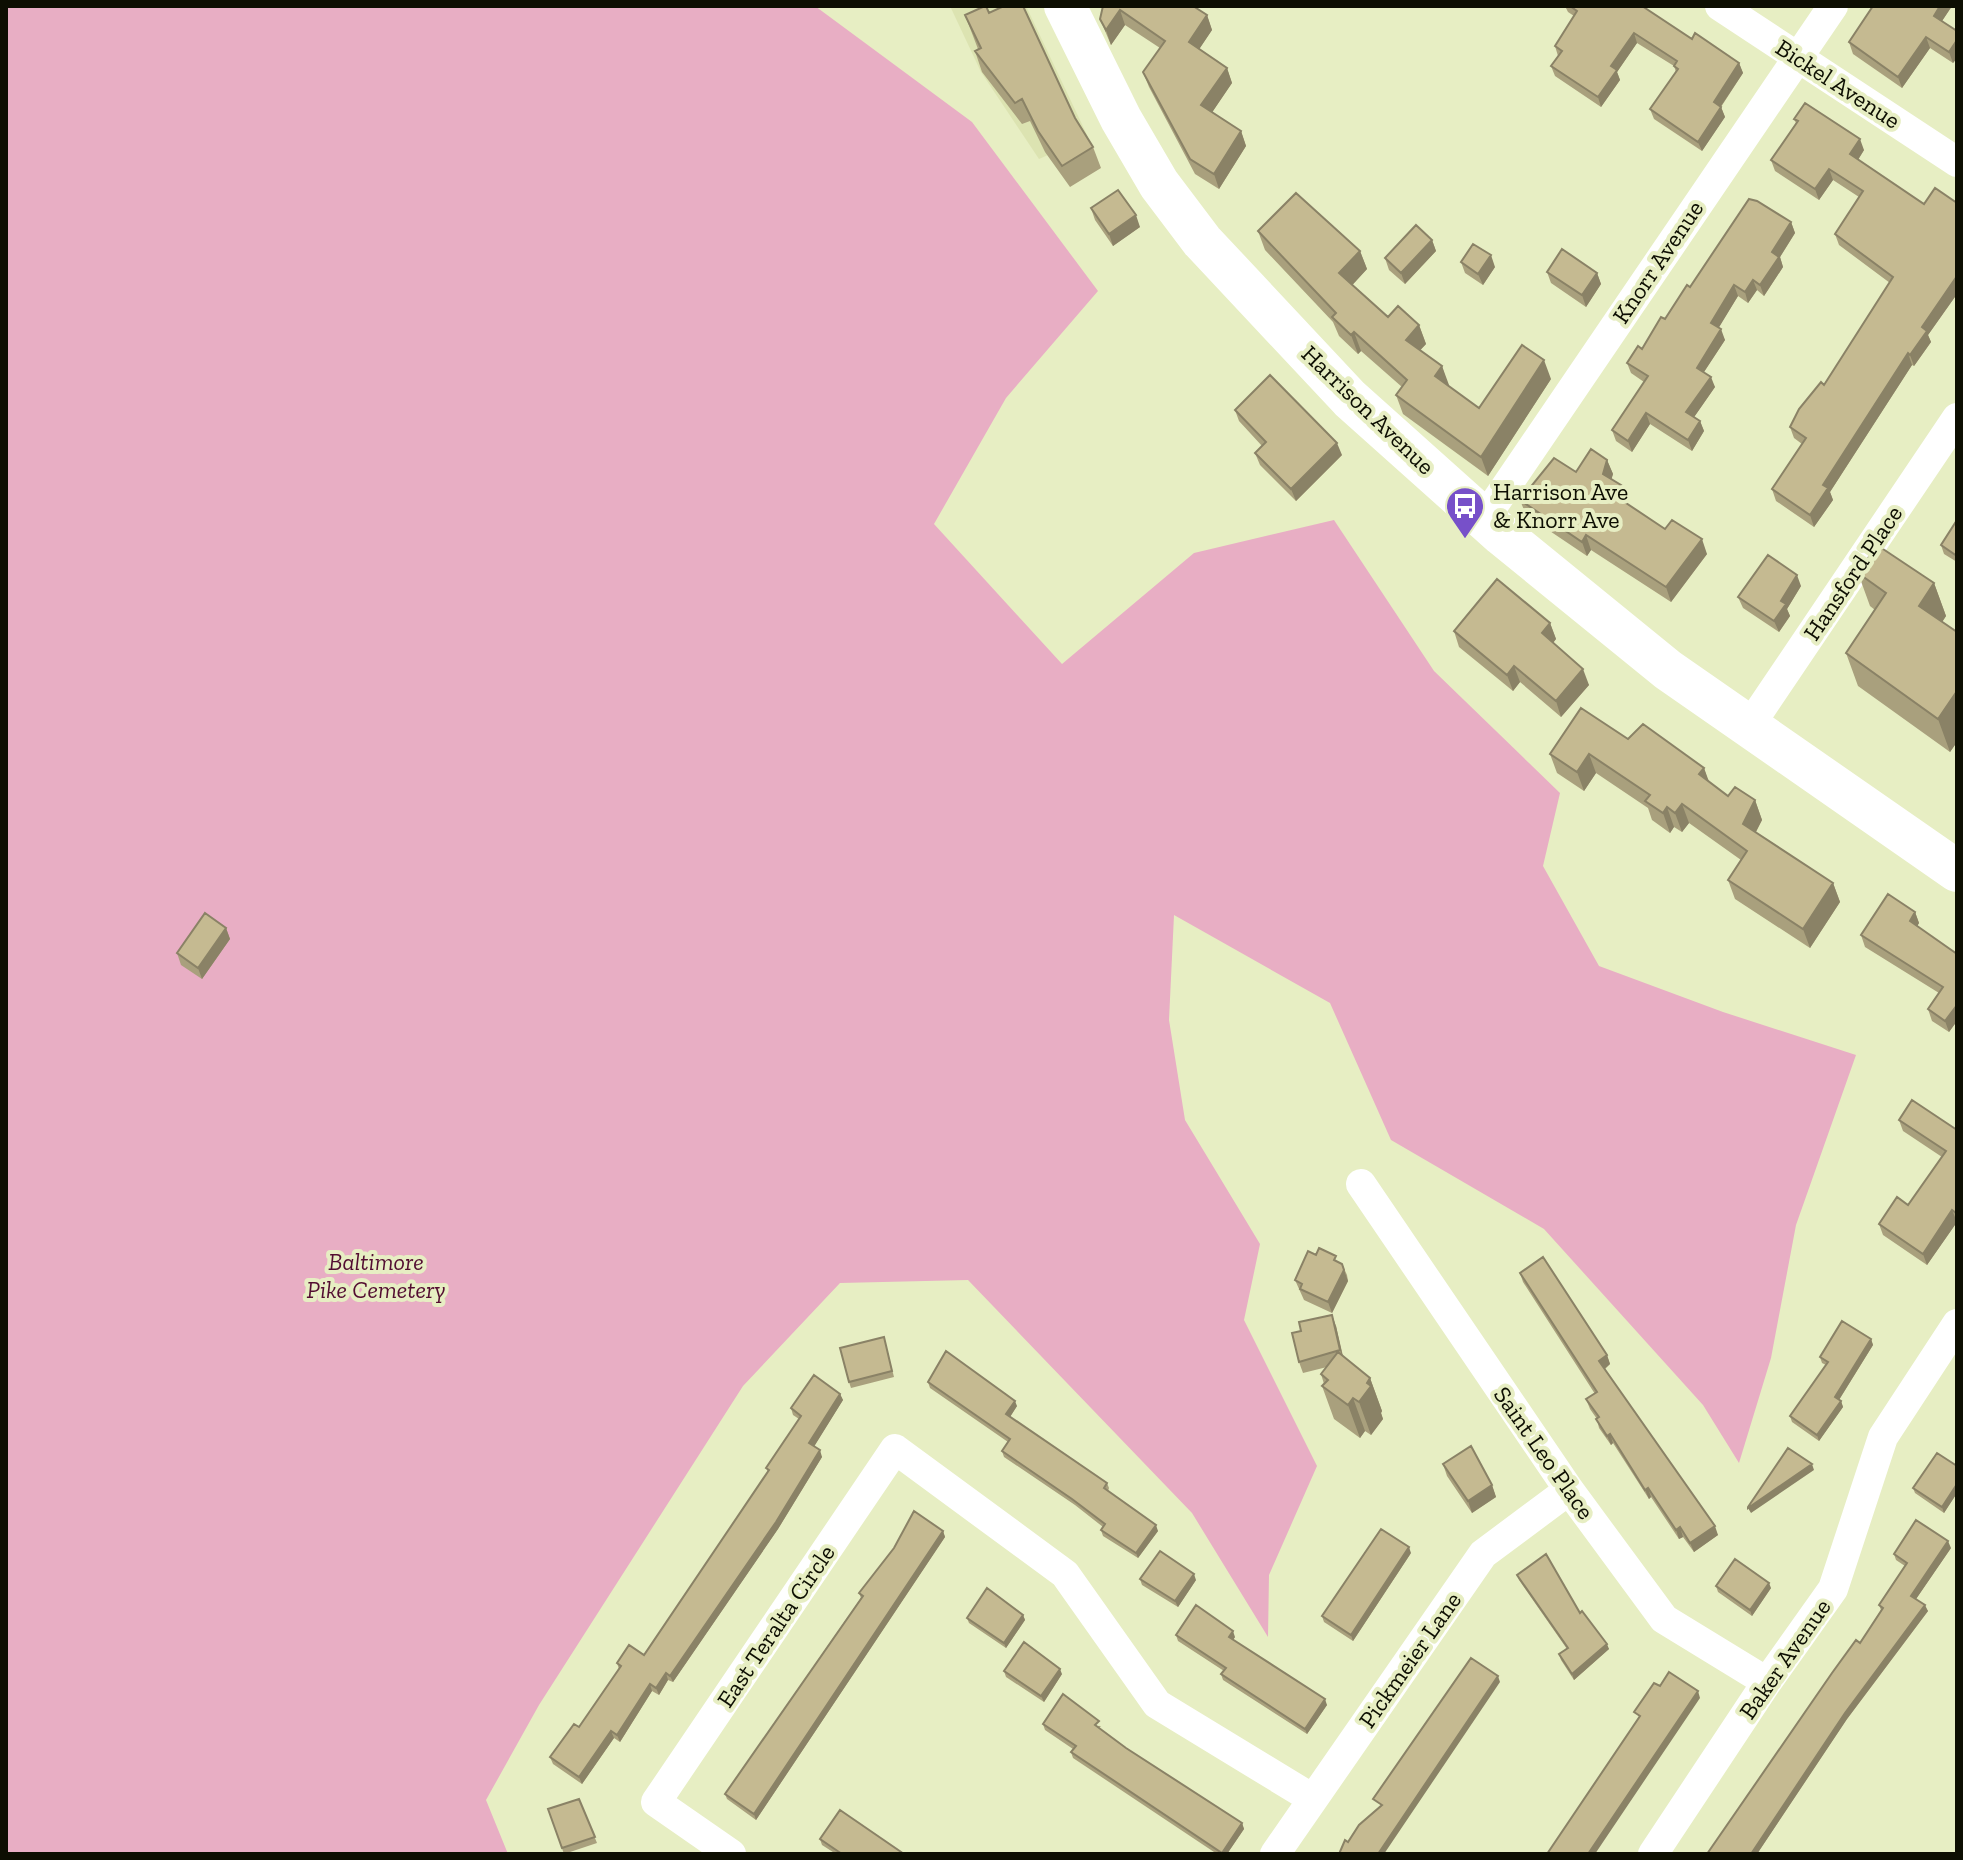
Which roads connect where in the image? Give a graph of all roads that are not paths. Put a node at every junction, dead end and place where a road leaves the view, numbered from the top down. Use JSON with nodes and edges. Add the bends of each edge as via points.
{"nodes":[{"id":1,"x":1065,"y":6,"type":"edge"},
{"id":2,"x":1720,"y":6,"type":"edge"},
{"id":3,"x":1833,"y":6,"type":"edge"},
{"id":4,"x":1796,"y":56,"type":"junction"},
{"id":5,"x":1957,"y":162,"type":"edge"},
{"id":6,"x":1957,"y":418,"type":"edge"},
{"id":7,"x":1484,"y":519,"type":"junction"},
{"id":8,"x":1748,"y":728,"type":"junction"},
{"id":9,"x":1957,"y":871,"type":"edge"},
{"id":10,"x":1361,"y":1184,"type":"dead end"},
{"id":11,"x":1957,"y":1324,"type":"edge"},
{"id":12,"x":1569,"y":1490,"type":"junction"},
{"id":13,"x":1767,"y":1682,"type":"junction"},
{"id":14,"x":1313,"y":1799,"type":"junction"},
{"id":15,"x":731,"y":1854,"type":"edge"},
{"id":16,"x":1275,"y":1854,"type":"edge"},
{"id":17,"x":1653,"y":1854,"type":"edge"}],
"edges":[{"from":1,"to":7,"type":"main road","name":"Harrison Avenue","via":[[1143,158],[1202,241],[1350,399]]},
{"from":2,"to":4,"type":"street","name":"Bickel Avenue"},
{"from":3,"to":4,"type":"street","name":"Knorr Avenue"},
{"from":4,"to":5,"type":"street","name":"Bickel Avenue"},
{"from":4,"to":7,"type":"street","name":"Knorr Avenue"},
{"from":6,"to":8,"type":"street","name":"Hansford Place"},
{"from":7,"to":8,"type":"main road","name":"Harrison Avenue","via":[[1668,670]]},
{"from":8,"to":9,"type":"main road","name":"Harrison Avenue"},
{"from":10,"to":12,"type":"street","name":"Saint Leo Place"},
{"from":11,"to":13,"type":"street","name":"Baker Avenue","via":[[1883,1437],[1833,1589]]},
{"from":12,"to":13,"type":"street","name":"Saint Leo Place","via":[[1664,1619]]},
{"from":12,"to":14,"type":"street","name":"Pickmeier Lane","via":[[1483,1554]]},
{"from":13,"to":17,"type":"street","name":"Baker Avenue"},
{"from":14,"to":15,"type":"street","name":"East Teralta Circle","via":[[1157,1704],[1065,1574],[895,1449],[656,1802]]},
{"from":14,"to":16,"type":"street","name":"Pickmeier Lane"}]}
